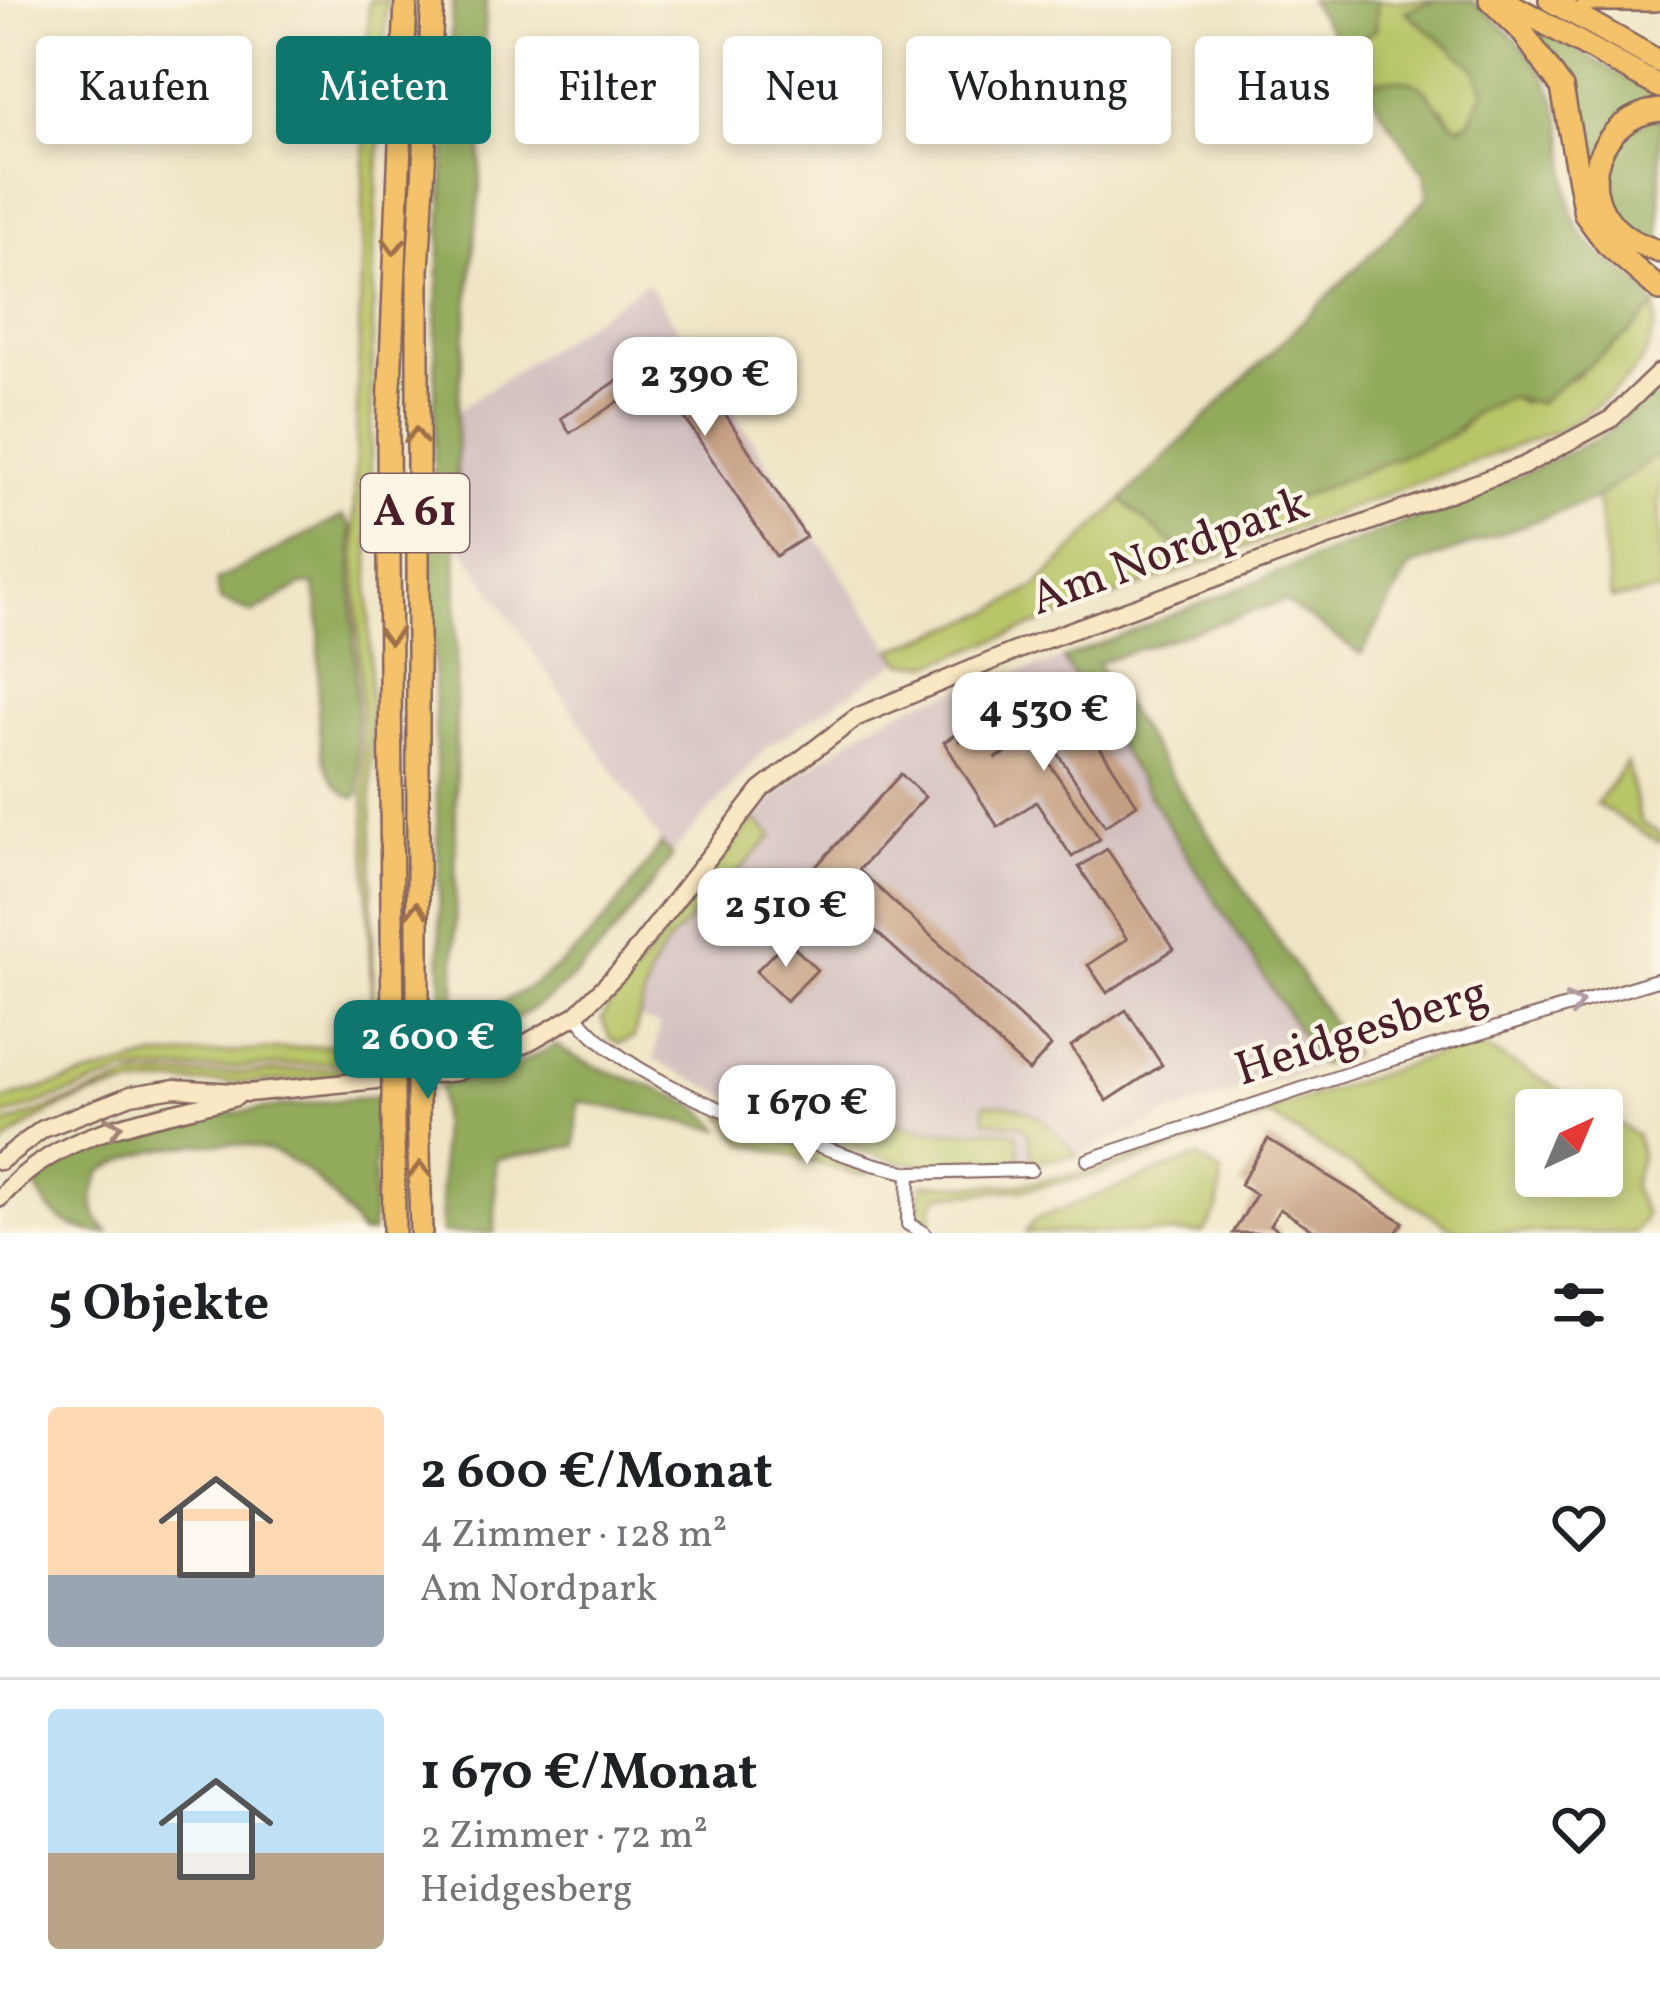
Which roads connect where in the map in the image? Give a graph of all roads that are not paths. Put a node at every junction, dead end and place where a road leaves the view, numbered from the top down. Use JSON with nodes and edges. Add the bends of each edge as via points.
{"nodes":[{"id":1,"x":406,"y":0,"type":"edge"},
{"id":2,"x":433,"y":0,"type":"edge"},
{"id":3,"x":1490,"y":0,"type":"edge"},
{"id":4,"x":1503,"y":0,"type":"edge"},
{"id":5,"x":1550,"y":0,"type":"edge"},
{"id":6,"x":1588,"y":0,"type":"edge"},
{"id":7,"x":1655,"y":0,"type":"edge"},
{"id":8,"x":1660,"y":62,"type":"edge"},
{"id":9,"x":1660,"y":87,"type":"edge"},
{"id":10,"x":1660,"y":110,"type":"edge"},
{"id":11,"x":1660,"y":252,"type":"edge"},
{"id":12,"x":1621,"y":254,"type":"junction"},
{"id":13,"x":1660,"y":266,"type":"edge"},
{"id":14,"x":1660,"y":290,"type":"edge"},
{"id":15,"x":1660,"y":371,"type":"edge"},
{"id":16,"x":1660,"y":979,"type":"edge"},
{"id":17,"x":576,"y":1015,"type":"junction"},
{"id":18,"x":248,"y":1093,"type":"junction"},
{"id":19,"x":1088,"y":1160,"type":"dead end"},
{"id":20,"x":0,"y":1162,"type":"edge"},
{"id":21,"x":1031,"y":1170,"type":"dead end"},
{"id":22,"x":908,"y":1173,"type":"junction"},
{"id":23,"x":7,"y":1178,"type":"edge"},
{"id":24,"x":0,"y":1198,"type":"edge"},
{"id":25,"x":394,"y":1233,"type":"edge"},
{"id":26,"x":422,"y":1233,"type":"edge"},
{"id":27,"x":924,"y":1233,"type":"edge"}],
"edges":[{"from":1,"to":25,"type":"highway","number":"A 61","one_way":true,"bridge":true,"via":[[388,434]]},
{"from":26,"to":2,"type":"highway","number":"A 61","one_way":true,"bridge":true,"via":[[418,271]]},
{"from":3,"to":12,"type":"highway","via":[[1562,88],[1585,214]]},
{"from":4,"to":9,"type":"highway"},
{"from":5,"to":8,"type":"highway"},
{"from":6,"to":7,"type":"highway"},
{"from":10,"to":11,"type":"highway","via":[[1629,118],[1602,145],[1596,183],[1615,228]]},
{"from":12,"to":13,"type":"highway"},
{"from":12,"to":14,"type":"highway"},
{"from":15,"to":17,"type":"street","name":"Am Nordpark","via":[[1597,429],[1523,466],[1024,647],[857,717],[760,790],[621,970]]},
{"from":19,"to":16,"type":"street","name":"Heidgesberg","one_way":true},
{"from":17,"to":18,"type":"street","name":"Am Nordpark","via":[[456,1072]]},
{"from":17,"to":22,"type":"street","via":[[616,1058],[645,1073]]},
{"from":18,"to":20,"type":"street","name":"Am Nordpark","via":[[175,1088],[109,1100],[43,1129]]},
{"from":23,"to":18,"type":"street","name":"Am Nordpark","one_way":true,"via":[[102,1128]]},
{"from":21,"to":22,"type":"street"},
{"from":22,"to":27,"type":"street","via":[[908,1224]]},
{"from":23,"to":24,"type":"street","name":"Am Nordpark"}]}
